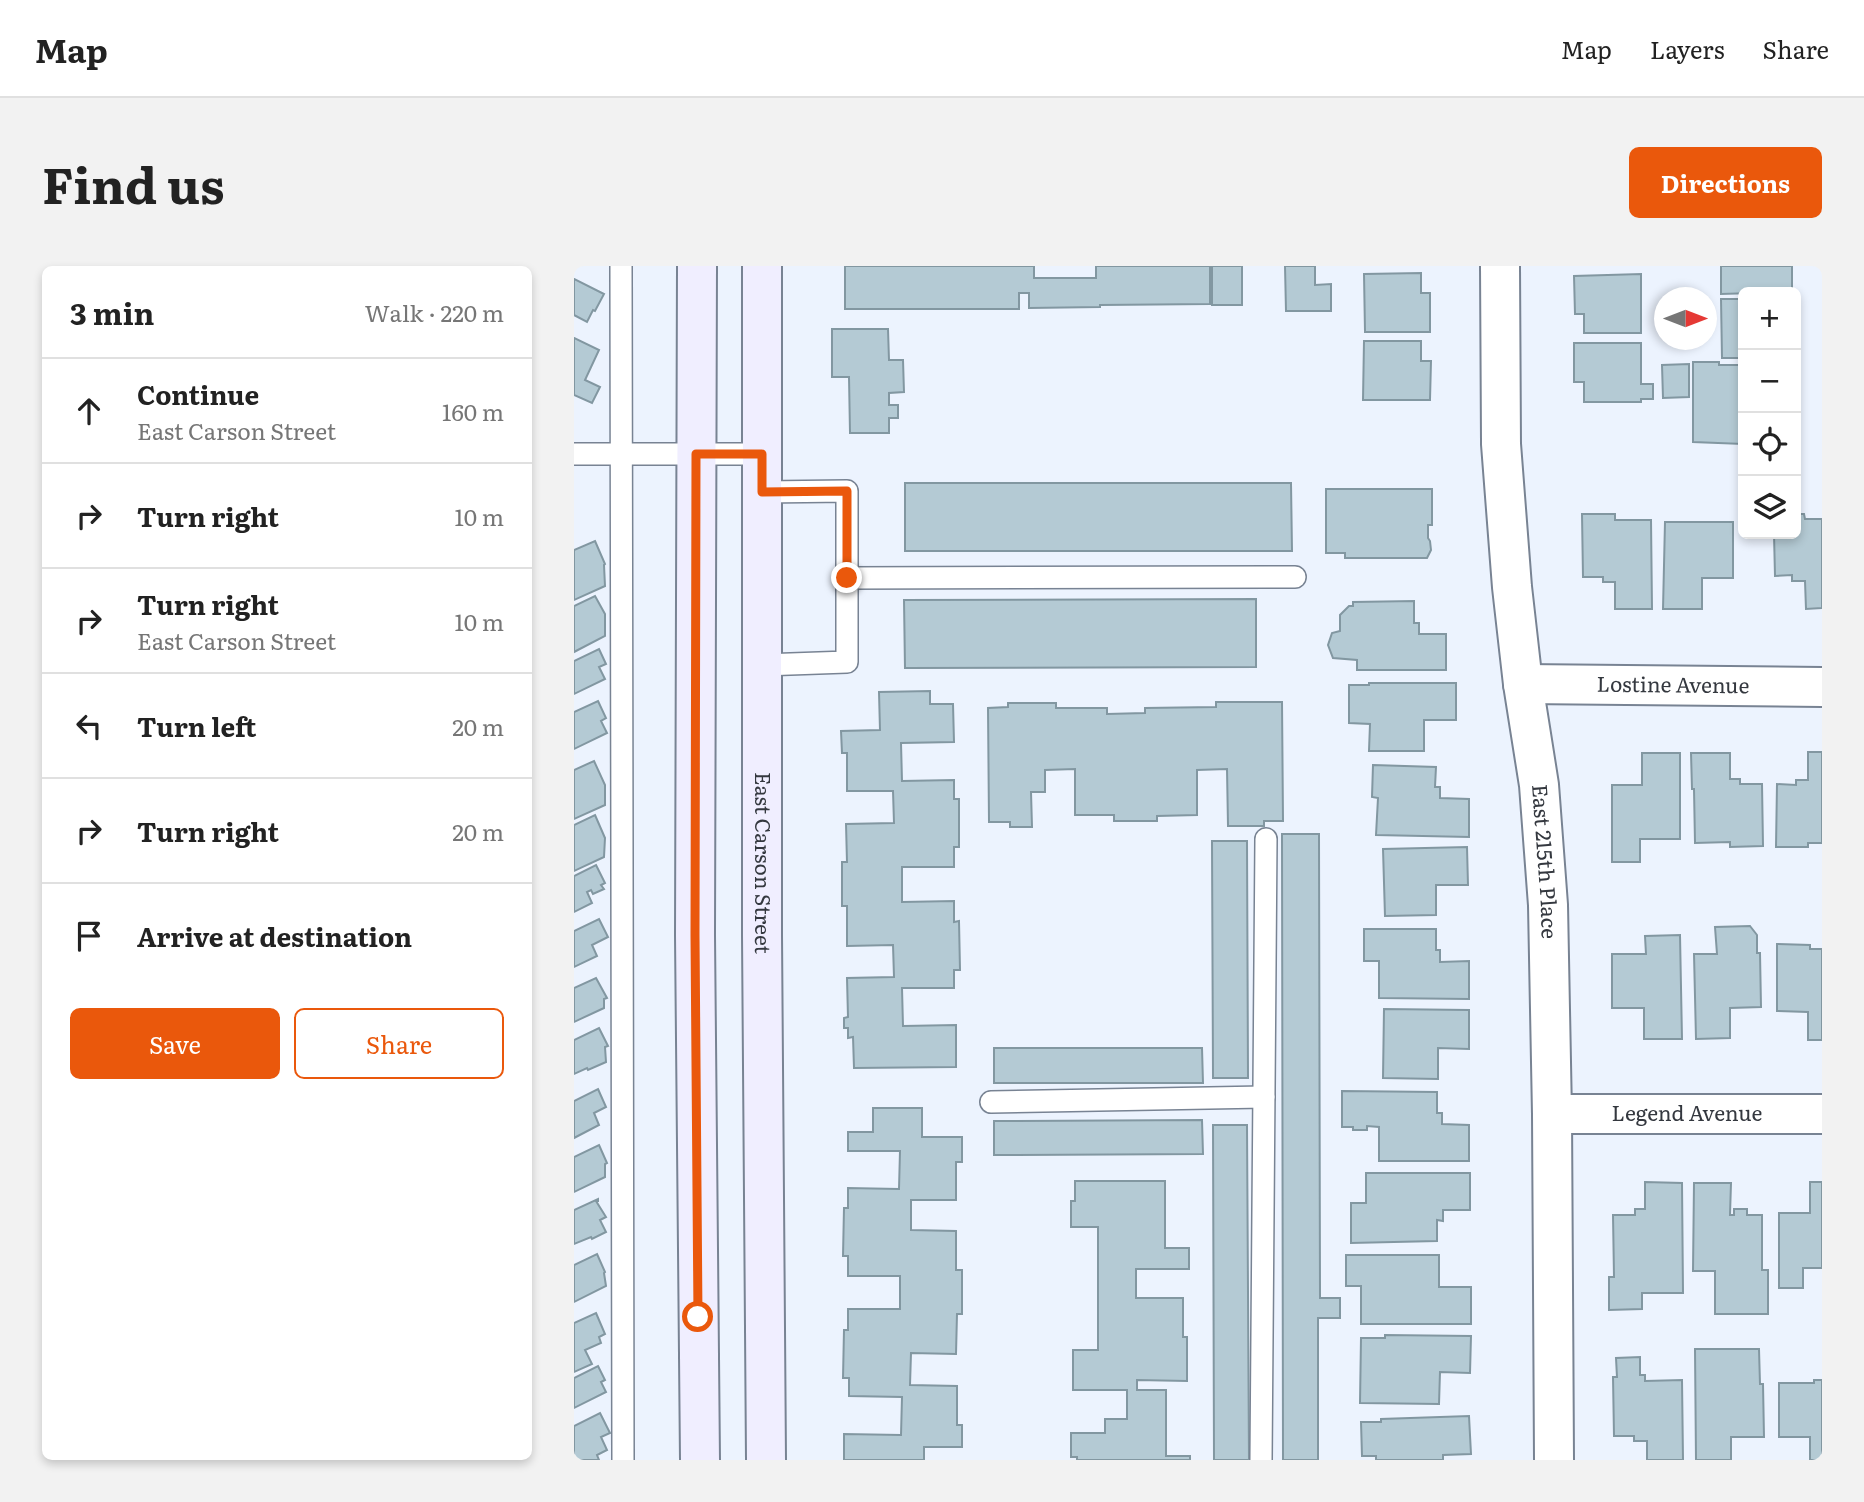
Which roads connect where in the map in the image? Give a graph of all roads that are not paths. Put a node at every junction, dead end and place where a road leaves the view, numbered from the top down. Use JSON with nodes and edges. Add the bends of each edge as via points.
{"nodes":[{"id":1,"x":621,"y":266,"type":"edge"},
{"id":2,"x":697,"y":266,"type":"edge"},
{"id":3,"x":762,"y":266,"type":"edge"},
{"id":4,"x":1500,"y":266,"type":"edge"},
{"id":5,"x":574,"y":454,"type":"edge"},
{"id":6,"x":621,"y":454,"type":"junction"},
{"id":7,"x":696,"y":454,"type":"junction"},
{"id":8,"x":762,"y":454,"type":"junction"},
{"id":9,"x":762,"y":492,"type":"junction"},
{"id":10,"x":1295,"y":577,"type":"dead end"},
{"id":11,"x":847,"y":578,"type":"junction"},
{"id":12,"x":762,"y":665,"type":"junction"},
{"id":13,"x":1523,"y":684,"type":"junction"},
{"id":14,"x":1822,"y":687,"type":"edge"},
{"id":15,"x":1266,"y":839,"type":"dead end"},
{"id":16,"x":1264,"y":1097,"type":"junction"},
{"id":17,"x":991,"y":1102,"type":"dead end"},
{"id":18,"x":1552,"y":1114,"type":"junction"},
{"id":19,"x":1822,"y":1114,"type":"edge"},
{"id":20,"x":623,"y":1460,"type":"edge"},
{"id":21,"x":700,"y":1460,"type":"edge"},
{"id":22,"x":766,"y":1460,"type":"edge"},
{"id":23,"x":1261,"y":1460,"type":"edge"},
{"id":24,"x":1554,"y":1460,"type":"edge"}],
"edges":[{"from":1,"to":6,"type":"lane"},
{"from":2,"to":7,"type":"main road"},
{"from":3,"to":8,"type":"main road","name":"East Carson Street"},
{"from":4,"to":13,"type":"street","name":"East 215th Place","via":[[1501,444]]},
{"from":5,"to":6,"type":"lane"},
{"from":6,"to":7,"type":"lane"},
{"from":6,"to":20,"type":"lane"},
{"from":7,"to":8,"type":"lane"},
{"from":7,"to":21,"type":"main road"},
{"from":8,"to":9,"type":"main road","name":"East Carson Street"},
{"from":9,"to":11,"type":"lane","via":[[847,491]]},
{"from":9,"to":12,"type":"main road","name":"East Carson Street"},
{"from":10,"to":11,"type":"lane"},
{"from":11,"to":12,"type":"lane","via":[[847,663]]},
{"from":12,"to":22,"type":"main road","name":"East Carson Street"},
{"from":13,"to":14,"type":"street","name":"Lostine Avenue"},
{"from":13,"to":18,"type":"street","name":"East 215th Place","via":[[1539,785],[1547,891]]},
{"from":15,"to":16,"type":"lane"},
{"from":16,"to":17,"type":"lane"},
{"from":16,"to":23,"type":"lane"},
{"from":18,"to":19,"type":"street","name":"Legend Avenue"},
{"from":18,"to":24,"type":"street","name":"East 215th Place"}]}
